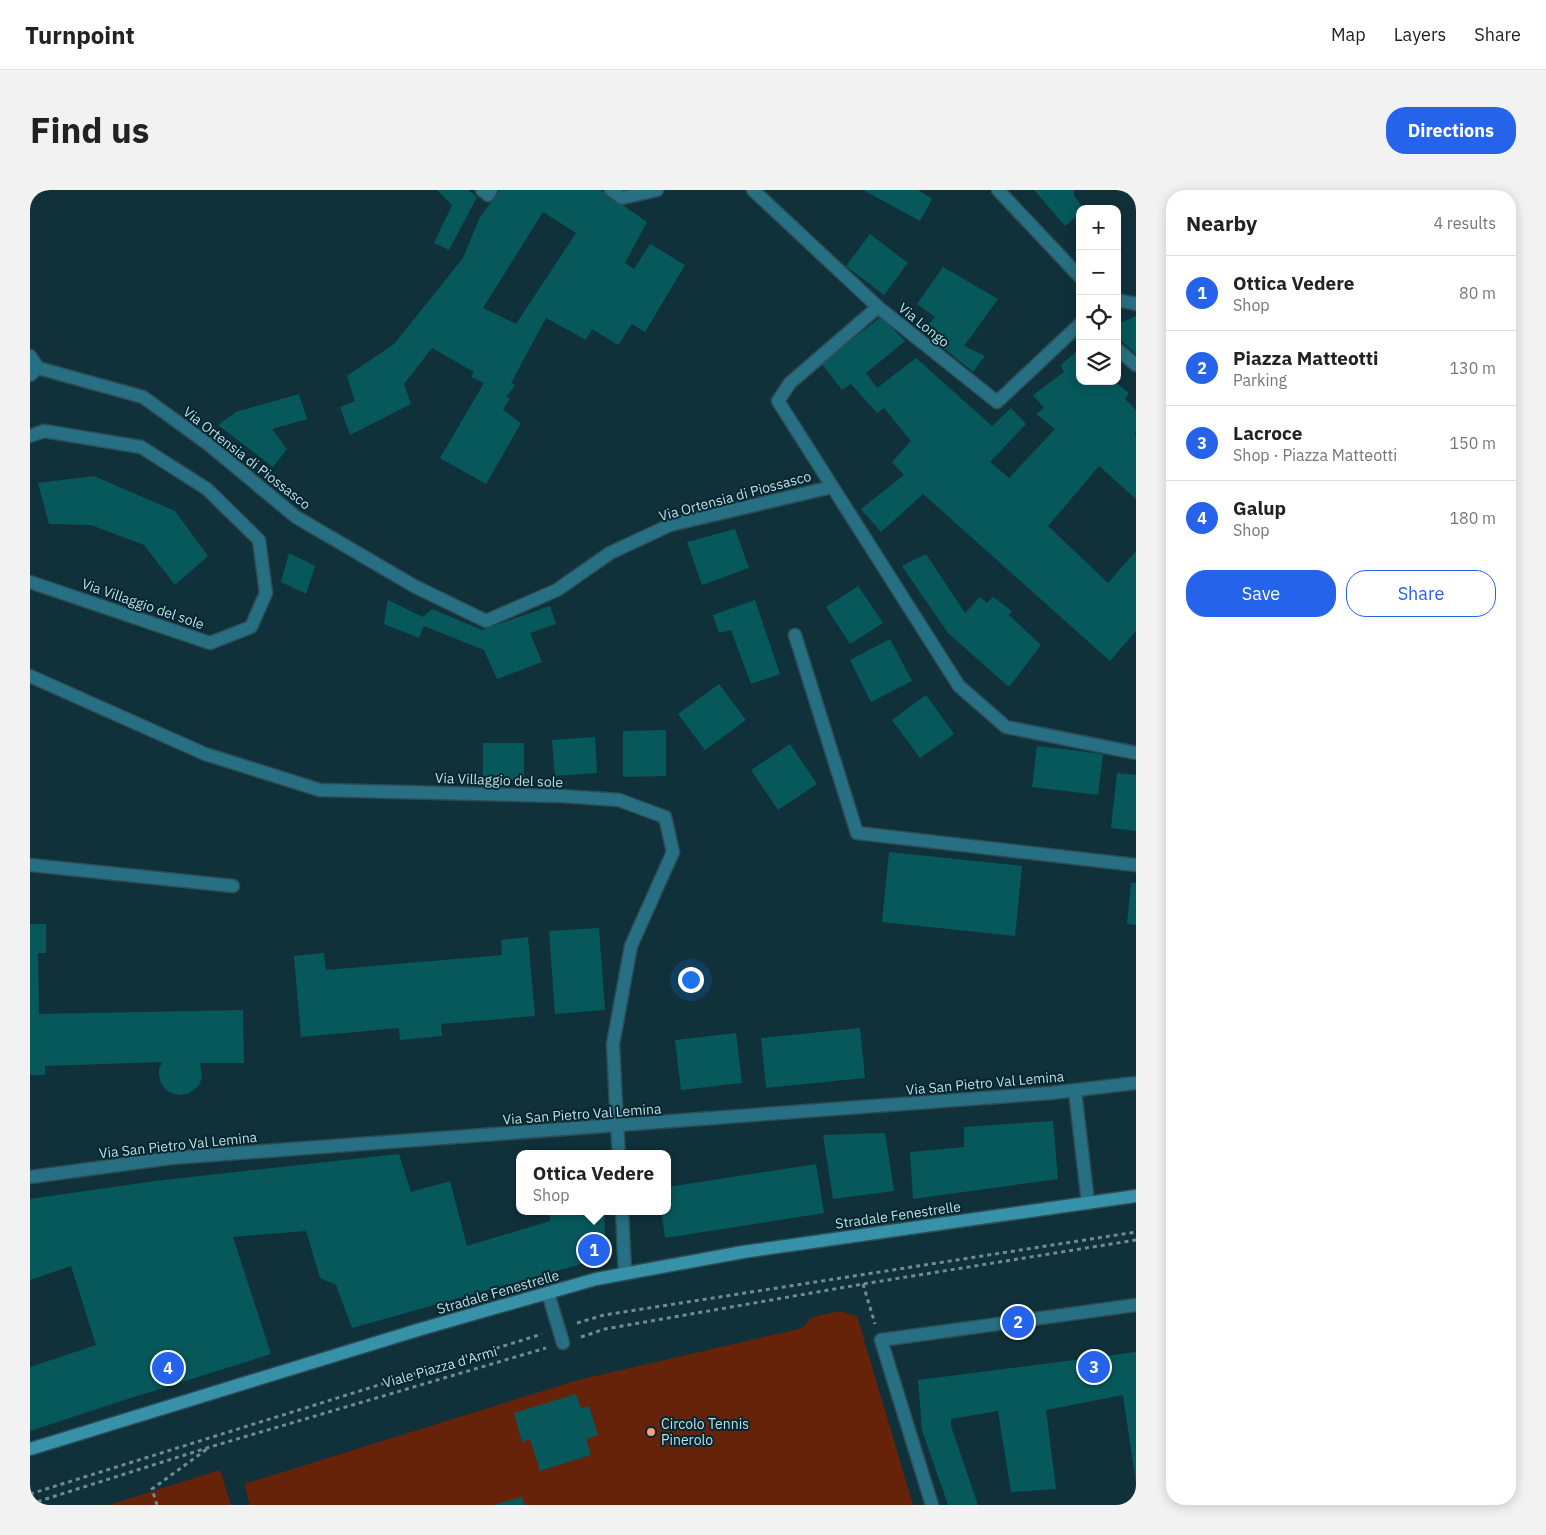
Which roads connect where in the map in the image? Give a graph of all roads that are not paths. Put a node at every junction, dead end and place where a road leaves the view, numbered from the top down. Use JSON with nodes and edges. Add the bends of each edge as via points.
{"nodes":[{"id":1,"x":611,"y":190,"type":"edge"},
{"id":2,"x":657,"y":190,"type":"edge"},
{"id":3,"x":753,"y":190,"type":"edge"},
{"id":4,"x":998,"y":190,"type":"edge"},
{"id":5,"x":1076,"y":273,"type":"edge"},
{"id":6,"x":1121,"y":301,"type":"edge"},
{"id":7,"x":1136,"y":304,"type":"edge"},
{"id":8,"x":878,"y":306,"type":"junction"},
{"id":9,"x":1076,"y":328,"type":"edge"},
{"id":10,"x":1121,"y":352,"type":"edge"},
{"id":11,"x":30,"y":356,"type":"edge"},
{"id":12,"x":1136,"y":365,"type":"edge"},
{"id":13,"x":34,"y":371,"type":"edge"},
{"id":14,"x":30,"y":436,"type":"edge"},
{"id":15,"x":832,"y":487,"type":"junction"},
{"id":16,"x":30,"y":582,"type":"edge"},
{"id":17,"x":795,"y":635,"type":"dead end"},
{"id":18,"x":30,"y":676,"type":"edge"},
{"id":19,"x":1136,"y":753,"type":"edge"},
{"id":20,"x":30,"y":865,"type":"edge"},
{"id":21,"x":1136,"y":865,"type":"edge"},
{"id":22,"x":233,"y":886,"type":"dead end"},
{"id":23,"x":1136,"y":1083,"type":"edge"},
{"id":24,"x":1075,"y":1090,"type":"junction"},
{"id":25,"x":617,"y":1126,"type":"junction"},
{"id":26,"x":619,"y":1150,"type":"edge"},
{"id":27,"x":30,"y":1177,"type":"edge"},
{"id":28,"x":1136,"y":1196,"type":"edge"},
{"id":29,"x":1088,"y":1203,"type":"junction"},
{"id":30,"x":622,"y":1215,"type":"edge"},
{"id":31,"x":626,"y":1273,"type":"junction"},
{"id":32,"x":548,"y":1293,"type":"junction"},
{"id":33,"x":1136,"y":1305,"type":"edge"},
{"id":34,"x":563,"y":1343,"type":"road end"},
{"id":35,"x":30,"y":1449,"type":"edge"},
{"id":36,"x":932,"y":1505,"type":"edge"}],
"edges":[{"from":1,"to":2,"type":"street","via":[[622,198]]},
{"from":3,"to":8,"type":"street","name":"Via Longo"},
{"from":4,"to":5,"type":"street"},
{"from":6,"to":7,"type":"street"},
{"from":8,"to":9,"type":"street","name":"Via Longo","via":[[997,402]]},
{"from":8,"to":15,"type":"street","via":[[790,383],[778,401]]},
{"from":10,"to":12,"type":"street"},
{"from":11,"to":13,"type":"street"},
{"from":13,"to":15,"type":"street","name":"Via Ortensia di Piossasco","via":[[143,397],[208,444],[296,517],[414,586],[486,621],[557,590],[610,553],[670,525]]},
{"from":14,"to":16,"type":"street","name":"Via Villaggio del sole","via":[[44,431],[141,447],[207,489],[259,540],[266,593],[251,627],[210,643]]},
{"from":15,"to":19,"type":"street","name":"Via Ortensia di Piossasco","via":[[959,686],[1006,727]]},
{"from":17,"to":21,"type":"street","via":[[857,833]]},
{"from":18,"to":25,"type":"street","name":"Via Villaggio del sole","via":[[204,754],[320,790],[619,800],[665,816],[673,852],[631,946],[613,1044]]},
{"from":20,"to":22,"type":"street"},
{"from":23,"to":24,"type":"street","name":"Via San Pietro Val Lemina"},
{"from":24,"to":25,"type":"street","name":"Via San Pietro Val Lemina"},
{"from":24,"to":29,"type":"street"},
{"from":25,"to":26,"type":"street"},
{"from":25,"to":27,"type":"street","name":"Via San Pietro Val Lemina","via":[[171,1158]]},
{"from":28,"to":29,"type":"main road","name":"Stradale Fenestrelle"},
{"from":29,"to":31,"type":"main road","name":"Stradale Fenestrelle","via":[[743,1252]]},
{"from":30,"to":31,"type":"street"},
{"from":31,"to":32,"type":"main road","name":"Stradale Fenestrelle"},
{"from":32,"to":34,"type":"street"},
{"from":32,"to":35,"type":"main road","name":"Stradale Fenestrelle"},
{"from":33,"to":36,"type":"street","via":[[881,1340]]}]}
